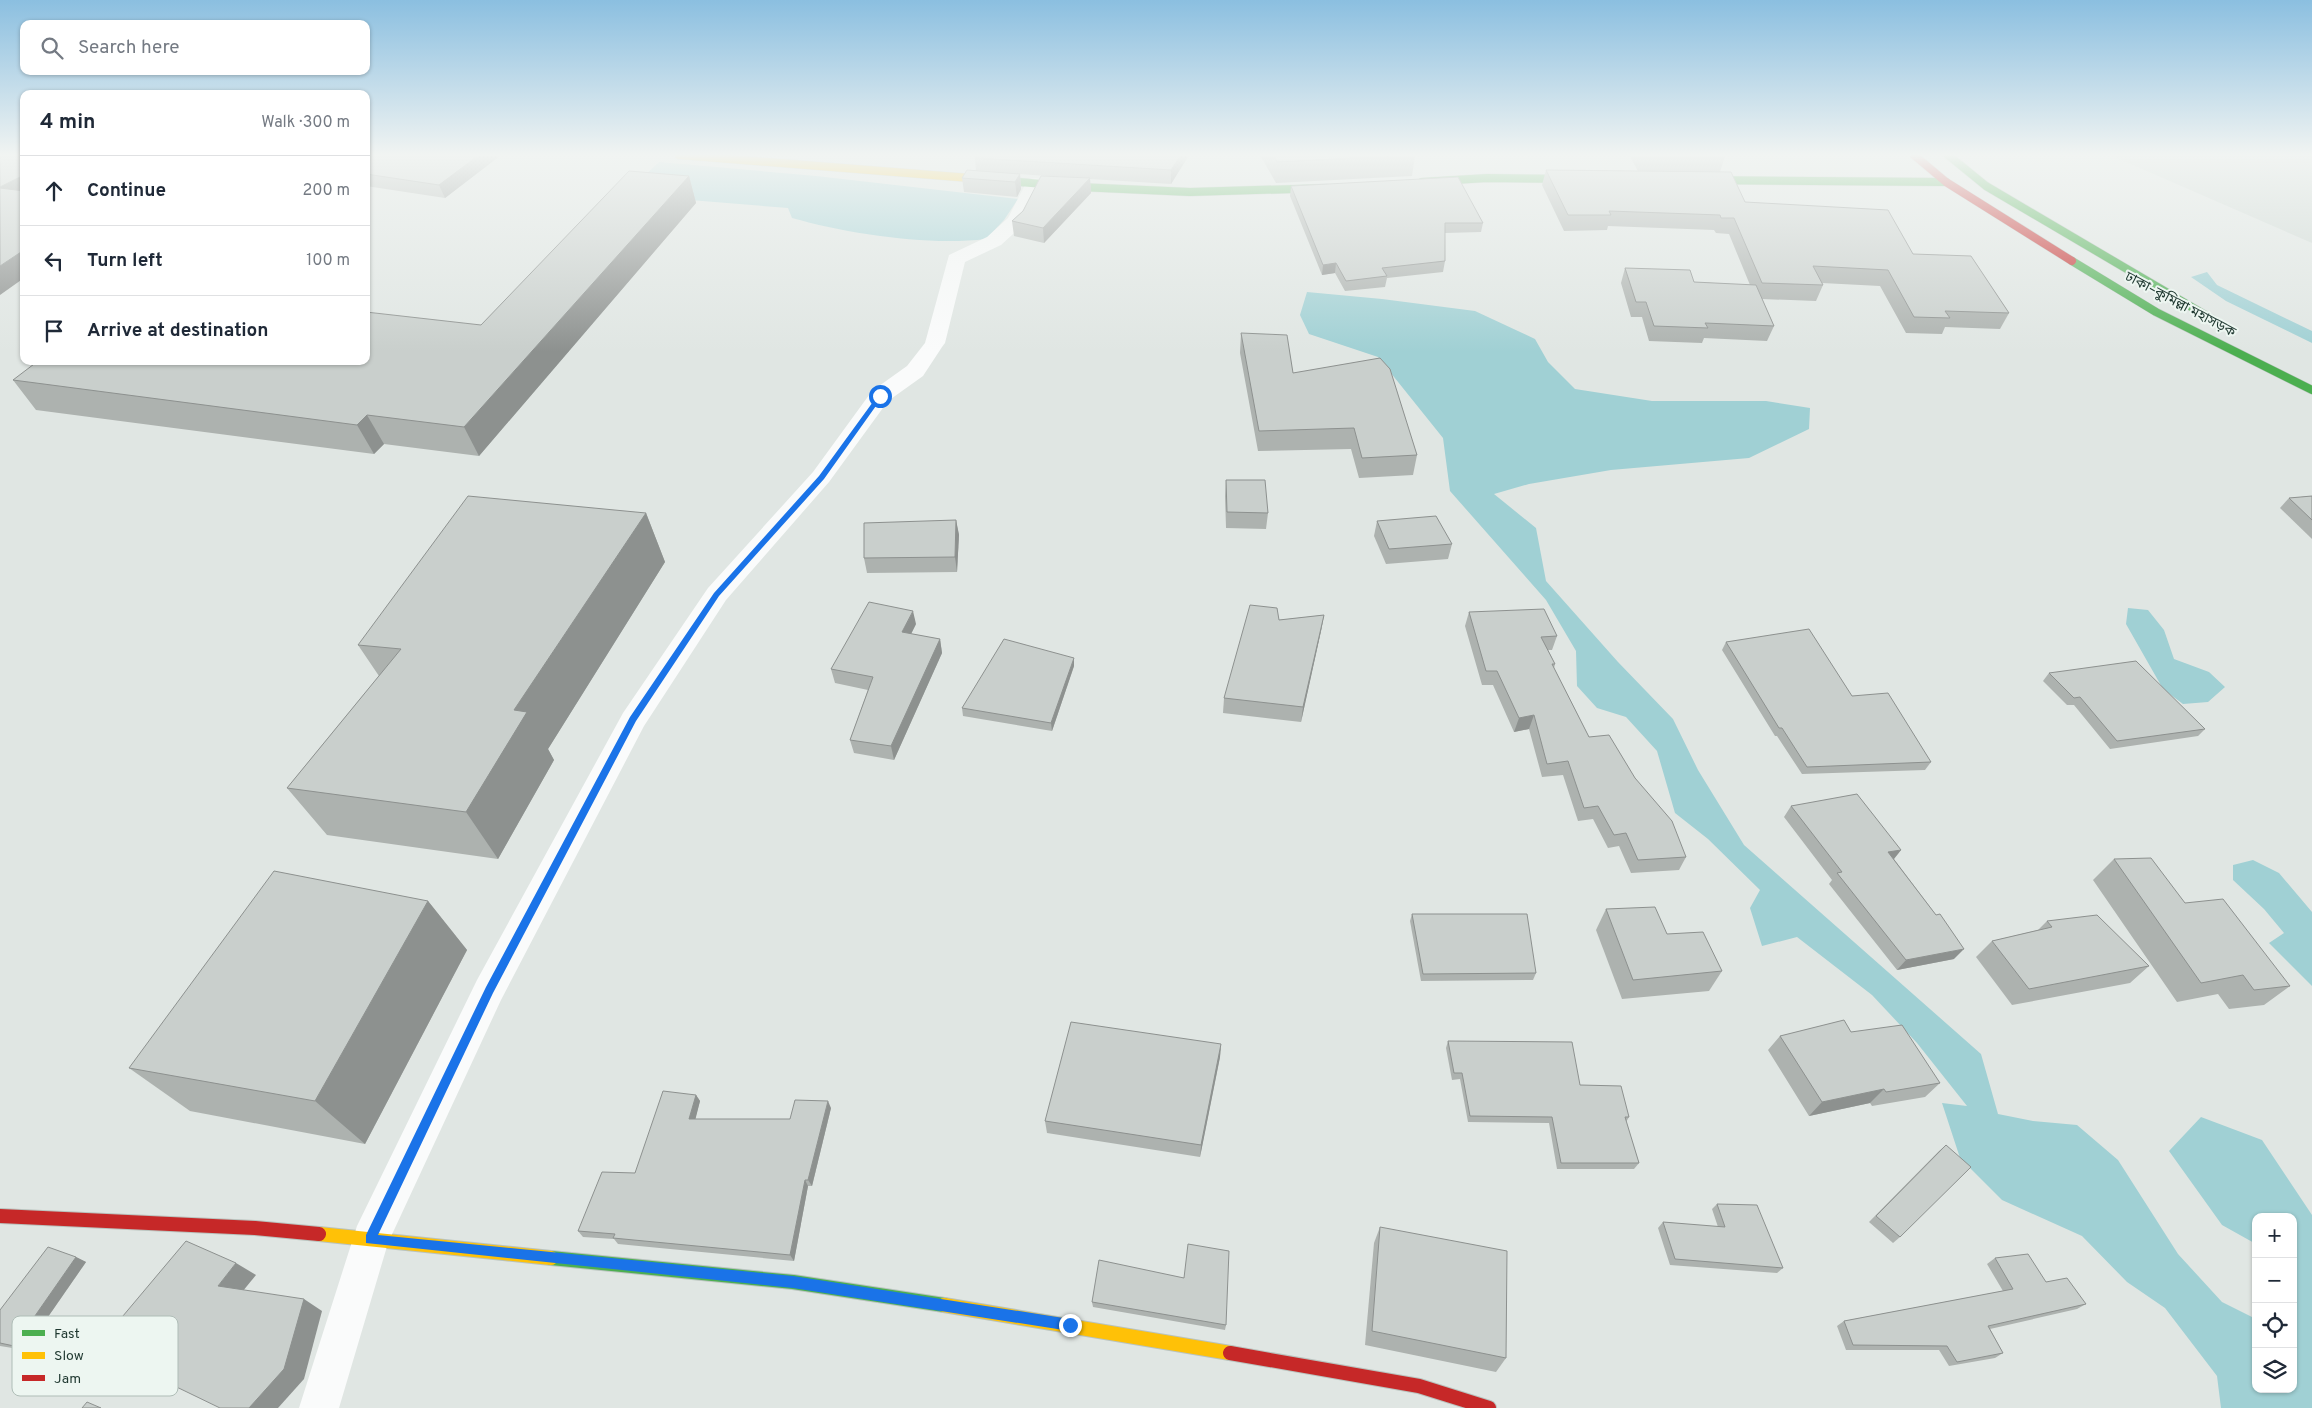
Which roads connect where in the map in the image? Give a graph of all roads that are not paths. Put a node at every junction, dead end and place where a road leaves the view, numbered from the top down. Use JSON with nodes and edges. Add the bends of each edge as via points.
{"nodes":[{"id":1,"x":1016,"y":221,"type":"edge"},
{"id":2,"x":2007,"y":221,"type":"edge"},
{"id":3,"x":2044,"y":221,"type":"edge"},
{"id":4,"x":2232,"y":330,"type":"dead end"},
{"id":5,"x":2312,"y":390,"type":"edge"},
{"id":6,"x":0,"y":1216,"type":"edge"},
{"id":7,"x":370,"y":1239,"type":"junction"},
{"id":8,"x":319,"y":1408,"type":"edge"},
{"id":9,"x":1489,"y":1408,"type":"edge"}],
"edges":[{"from":1,"to":7,"type":"street","via":[[994,241],[956,259],[935,343],[915,371],[880,396],[821,477],[717,594],[633,720],[490,990]]},
{"from":2,"to":5,"type":"main road","name":"ঢাকা–কুমিল্লা মহাসড়ক","via":[[2156,312]]},
{"from":3,"to":4,"type":"main road","name":"ঢাকা–কুমিল্লা মহাসড়ক"},
{"from":6,"to":7,"type":"main road","via":[[255,1228]]},
{"from":7,"to":8,"type":"street"},
{"from":7,"to":9,"type":"main road","via":[[793,1282],[1070,1325],[1409,1384]]}]}
